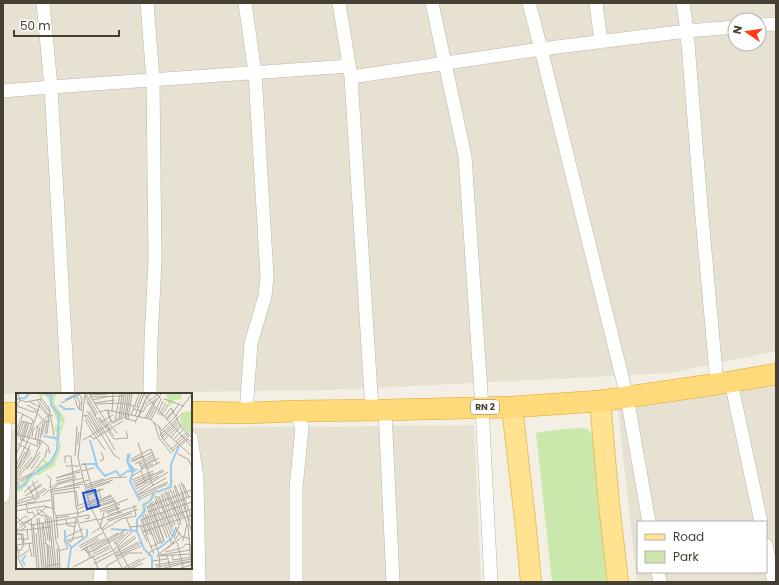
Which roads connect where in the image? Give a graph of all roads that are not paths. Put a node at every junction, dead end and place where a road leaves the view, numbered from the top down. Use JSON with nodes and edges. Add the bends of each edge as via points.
{"nodes":[{"id":1,"x":43,"y":3,"type":"edge"},
{"id":2,"x":147,"y":3,"type":"edge"},
{"id":3,"x":245,"y":3,"type":"edge"},
{"id":4,"x":339,"y":3,"type":"edge"},
{"id":5,"x":432,"y":3,"type":"edge"},
{"id":6,"x":529,"y":3,"type":"edge"},
{"id":7,"x":596,"y":3,"type":"edge"},
{"id":8,"x":684,"y":3,"type":"edge"},
{"id":9,"x":727,"y":28,"type":"edge"},
{"id":10,"x":687,"y":31,"type":"junction"},
{"id":11,"x":601,"y":42,"type":"junction"},
{"id":12,"x":541,"y":49,"type":"junction"},
{"id":13,"x":445,"y":64,"type":"junction"},
{"id":14,"x":350,"y":71,"type":"junction"},
{"id":15,"x":255,"y":73,"type":"junction"},
{"id":16,"x":153,"y":80,"type":"junction"},
{"id":17,"x":51,"y":87,"type":"junction"},
{"id":18,"x":3,"y":91,"type":"edge"},
{"id":19,"x":776,"y":374,"type":"edge"},
{"id":20,"x":724,"y":383,"type":"junction"},
{"id":21,"x":68,"y":393,"type":"edge"},
{"id":22,"x":150,"y":393,"type":"edge"},
{"id":23,"x":626,"y":397,"type":"junction"},
{"id":24,"x":600,"y":400,"type":"junction"},
{"id":25,"x":482,"y":407,"type":"junction"},
{"id":26,"x":512,"y":407,"type":"junction"},
{"id":27,"x":296,"y":410,"type":"junction"},
{"id":28,"x":378,"y":410,"type":"junction"},
{"id":29,"x":192,"y":412,"type":"edge"},
{"id":30,"x":8,"y":413,"type":"edge"},
{"id":31,"x":246,"y":413,"type":"junction"},
{"id":32,"x":192,"y":445,"type":"edge"},
{"id":33,"x":3,"y":496,"type":"edge"},
{"id":34,"x":649,"y":521,"type":"edge"},
{"id":35,"x":761,"y":521,"type":"edge"},
{"id":36,"x":767,"y":550,"type":"edge"},
{"id":37,"x":101,"y":569,"type":"edge"},
{"id":38,"x":100,"y":582,"type":"edge"},
{"id":39,"x":199,"y":582,"type":"edge"},
{"id":40,"x":296,"y":582,"type":"edge"},
{"id":41,"x":393,"y":582,"type":"edge"},
{"id":42,"x":491,"y":582,"type":"edge"},
{"id":43,"x":531,"y":582,"type":"edge"},
{"id":44,"x":618,"y":582,"type":"edge"},
{"id":45,"x":774,"y":582,"type":"edge"}],
"edges":[{"from":1,"to":17,"type":"street"},
{"from":2,"to":16,"type":"street"},
{"from":3,"to":15,"type":"street"},
{"from":4,"to":14,"type":"street"},
{"from":5,"to":13,"type":"street"},
{"from":6,"to":12,"type":"street"},
{"from":7,"to":11,"type":"street"},
{"from":8,"to":10,"type":"street"},
{"from":9,"to":10,"type":"street"},
{"from":10,"to":11,"type":"street"},
{"from":10,"to":20,"type":"street","via":[[701,206]]},
{"from":11,"to":12,"type":"street"},
{"from":12,"to":13,"type":"street"},
{"from":12,"to":23,"type":"street"},
{"from":13,"to":14,"type":"street"},
{"from":13,"to":25,"type":"street","via":[[465,156]]},
{"from":14,"to":15,"type":"street"},
{"from":14,"to":28,"type":"street"},
{"from":15,"to":16,"type":"street"},
{"from":15,"to":31,"type":"street","via":[[267,277],[265,296],[251,344]]},
{"from":16,"to":17,"type":"street"},
{"from":16,"to":22,"type":"street","via":[[155,261]]},
{"from":17,"to":18,"type":"street"},
{"from":17,"to":21,"type":"street"},
{"from":19,"to":20,"type":"highway","number":"RN 2"},
{"from":20,"to":23,"type":"highway","number":"RN 2"},
{"from":20,"to":35,"type":"street"},
{"from":23,"to":24,"type":"highway","number":"RN 2"},
{"from":23,"to":34,"type":"street"},
{"from":24,"to":26,"type":"highway","number":"RN 2"},
{"from":24,"to":44,"type":"main road"},
{"from":25,"to":26,"type":"highway","number":"RN 2"},
{"from":25,"to":28,"type":"highway","number":"RN 2"},
{"from":25,"to":42,"type":"street"},
{"from":26,"to":43,"type":"main road"},
{"from":27,"to":28,"type":"highway","number":"RN 2"},
{"from":27,"to":31,"type":"highway","number":"RN 2"},
{"from":27,"to":40,"type":"street","via":[[302,428],[296,488]]},
{"from":28,"to":41,"type":"street"},
{"from":29,"to":31,"type":"highway","number":"RN 2"},
{"from":30,"to":33,"type":"street"},
{"from":32,"to":39,"type":"street","via":[[197,478]]},
{"from":36,"to":45,"type":"street"},
{"from":37,"to":38,"type":"street"}]}
